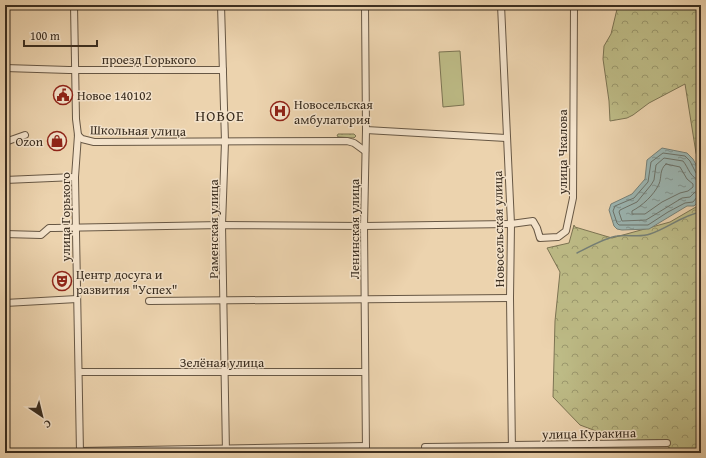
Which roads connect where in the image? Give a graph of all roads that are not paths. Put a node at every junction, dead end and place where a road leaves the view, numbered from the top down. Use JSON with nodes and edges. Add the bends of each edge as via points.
{"nodes":[{"id":1,"x":74,"y":5,"type":"edge"},
{"id":2,"x":221,"y":5,"type":"edge"},
{"id":3,"x":365,"y":5,"type":"edge"},
{"id":4,"x":501,"y":5,"type":"edge"},
{"id":5,"x":574,"y":5,"type":"edge"},
{"id":6,"x":5,"y":68,"type":"edge"},
{"id":7,"x":75,"y":70,"type":"junction"},
{"id":8,"x":223,"y":70,"type":"junction"},
{"id":9,"x":366,"y":130,"type":"junction"},
{"id":10,"x":25,"y":135,"type":"dead end"},
{"id":11,"x":78,"y":135,"type":"junction"},
{"id":12,"x":506,"y":138,"type":"junction"},
{"id":13,"x":5,"y":139,"type":"edge"},
{"id":14,"x":225,"y":142,"type":"junction"},
{"id":15,"x":365,"y":151,"type":"junction"},
{"id":16,"x":75,"y":177,"type":"junction"},
{"id":17,"x":5,"y":180,"type":"edge"},
{"id":18,"x":222,"y":224,"type":"junction"},
{"id":19,"x":511,"y":224,"type":"junction"},
{"id":20,"x":364,"y":226,"type":"junction"},
{"id":21,"x":76,"y":228,"type":"junction"},
{"id":22,"x":5,"y":234,"type":"edge"},
{"id":23,"x":510,"y":298,"type":"junction"},
{"id":24,"x":77,"y":299,"type":"junction"},
{"id":25,"x":365,"y":299,"type":"junction"},
{"id":26,"x":149,"y":300,"type":"dead end"},
{"id":27,"x":224,"y":301,"type":"junction"},
{"id":28,"x":5,"y":303,"type":"edge"},
{"id":29,"x":79,"y":372,"type":"junction"},
{"id":30,"x":365,"y":372,"type":"junction"},
{"id":31,"x":224,"y":373,"type":"junction"},
{"id":32,"x":667,"y":443,"type":"dead end"},
{"id":33,"x":425,"y":447,"type":"dead end"},
{"id":34,"x":512,"y":448,"type":"edge"},
{"id":35,"x":366,"y":450,"type":"edge"},
{"id":36,"x":226,"y":451,"type":"edge"},
{"id":37,"x":80,"y":452,"type":"edge"}],
"edges":[{"from":1,"to":7,"type":"street","name":"улица Горького"},
{"from":2,"to":8,"type":"street","name":"Раменская улица"},
{"from":3,"to":9,"type":"street","name":"Ленинская улица"},
{"from":4,"to":12,"type":"street","name":"Новосельская улица"},
{"from":5,"to":19,"type":"street","name":"улица Чкалова","via":[[573,198],[566,231],[558,237],[540,238],[532,221]]},
{"from":6,"to":7,"type":"street","name":"проезд Горького"},
{"from":7,"to":8,"type":"street","name":"проезд Горького"},
{"from":7,"to":11,"type":"street","name":"улица Горького"},
{"from":8,"to":14,"type":"street","name":"Раменская улица"},
{"from":9,"to":12,"type":"street"},
{"from":9,"to":15,"type":"street","name":"Ленинская улица"},
{"from":10,"to":13,"type":"street","via":[[8,141]]},
{"from":11,"to":14,"type":"street","name":"Школьная улица","via":[[82,139],[94,142]]},
{"from":11,"to":16,"type":"street","name":"улица Горького"},
{"from":12,"to":19,"type":"street","name":"Новосельская улица"},
{"from":14,"to":15,"type":"street","name":"Школьная улица","via":[[347,141]]},
{"from":14,"to":18,"type":"street","name":"Раменская улица"},
{"from":15,"to":20,"type":"street","name":"Ленинская улица"},
{"from":16,"to":17,"type":"street"},
{"from":16,"to":21,"type":"street","name":"улица Горького"},
{"from":18,"to":20,"type":"street"},
{"from":18,"to":21,"type":"street"},
{"from":18,"to":27,"type":"street","name":"Раменская улица"},
{"from":19,"to":20,"type":"street"},
{"from":19,"to":23,"type":"street","name":"Новосельская улица"},
{"from":20,"to":25,"type":"street","name":"Ленинская улица"},
{"from":21,"to":22,"type":"street","via":[[49,228],[42,235]]},
{"from":21,"to":24,"type":"street","name":"улица Горького"},
{"from":23,"to":25,"type":"street"},
{"from":23,"to":34,"type":"street","name":"Новосельская улица"},
{"from":24,"to":28,"type":"street"},
{"from":24,"to":29,"type":"street","name":"улица Горького"},
{"from":25,"to":27,"type":"street"},
{"from":25,"to":30,"type":"street","name":"Ленинская улица"},
{"from":26,"to":27,"type":"street"},
{"from":27,"to":31,"type":"street","name":"Раменская улица"},
{"from":29,"to":31,"type":"street","name":"Зелёная улица"},
{"from":29,"to":37,"type":"street","name":"улица Горького"},
{"from":30,"to":31,"type":"street","name":"Зелёная улица"},
{"from":30,"to":35,"type":"street","name":"Ленинская улица"},
{"from":31,"to":36,"type":"street","name":"Раменская улица"},
{"from":32,"to":34,"type":"street","name":"улица Куракина"},
{"from":33,"to":34,"type":"street","name":"улица Куракина"},
{"from":35,"to":36,"type":"street"},
{"from":36,"to":37,"type":"street"}]}
